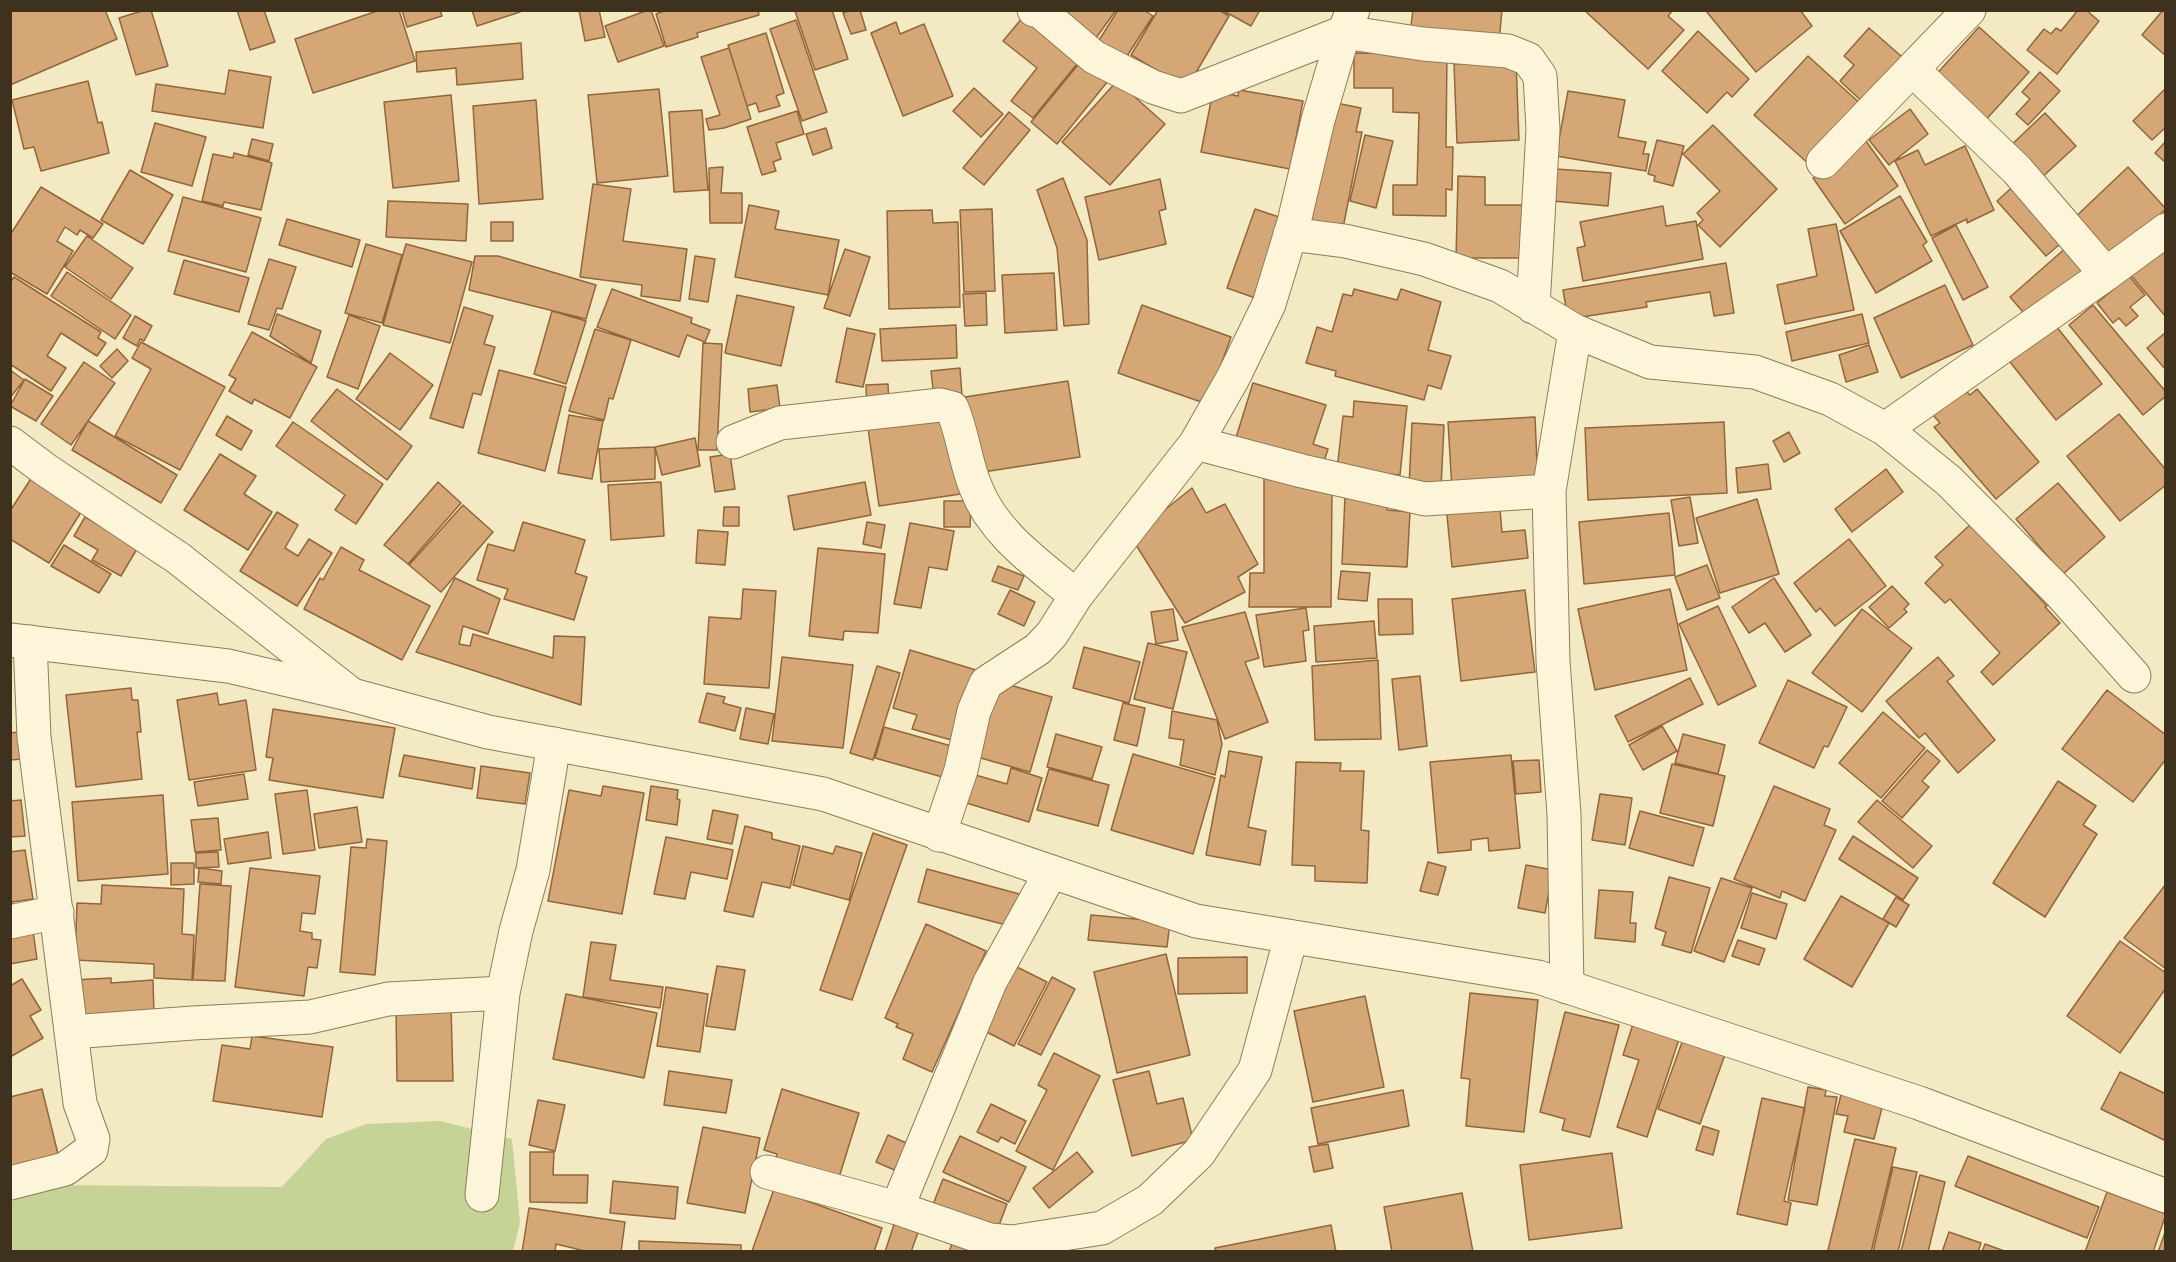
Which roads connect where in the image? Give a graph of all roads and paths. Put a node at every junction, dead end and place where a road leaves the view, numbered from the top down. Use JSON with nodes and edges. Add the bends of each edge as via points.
{"nodes":[{"id":1,"x":1034,"y":10,"type":"edge"},
{"id":2,"x":1969,"y":10,"type":"edge"},
{"id":3,"x":1349,"y":21,"type":"edge"},
{"id":4,"x":1913,"y":70,"type":"junction"},
{"id":5,"x":1823,"y":162,"type":"dead end"},
{"id":6,"x":2166,"y":230,"type":"edge"},
{"id":7,"x":1290,"y":234,"type":"junction"},
{"id":8,"x":2106,"y":274,"type":"junction"},
{"id":9,"x":1533,"y":307,"type":"junction"},
{"id":10,"x":1575,"y":331,"type":"junction"},
{"id":11,"x":1885,"y":429,"type":"junction"},
{"id":12,"x":733,"y":442,"type":"dead end"},
{"id":13,"x":10,"y":443,"type":"edge"},
{"id":14,"x":1196,"y":443,"type":"junction"},
{"id":15,"x":1549,"y":491,"type":"junction"},
{"id":16,"x":1076,"y":596,"type":"junction"},
{"id":17,"x":20,"y":641,"type":"edge"},
{"id":18,"x":2134,"y":676,"type":"dead end"},
{"id":19,"x":352,"y":695,"type":"junction"},
{"id":20,"x":554,"y":744,"type":"junction"},
{"id":21,"x":939,"y":835,"type":"junction"},
{"id":22,"x":1051,"y":872,"type":"junction"},
{"id":23,"x":57,"y":912,"type":"junction"},
{"id":24,"x":10,"y":922,"type":"edge"},
{"id":25,"x":1291,"y":937,"type":"junction"},
{"id":26,"x":1567,"y":987,"type":"junction"},
{"id":27,"x":503,"y":993,"type":"junction"},
{"id":28,"x":71,"y":1032,"type":"junction"},
{"id":29,"x":767,"y":1172,"type":"dead end"},
{"id":30,"x":10,"y":1183,"type":"edge"},
{"id":31,"x":482,"y":1195,"type":"dead end"},
{"id":32,"x":2166,"y":1196,"type":"edge"},
{"id":33,"x":897,"y":1208,"type":"junction"}],
"edges":[{"from":1,"to":3,"type":"street","via":[[1094,57],[1153,87],[1181,96]]},
{"from":2,"to":4,"type":"street"},
{"from":3,"to":7,"type":"street","via":[[1318,120]]},
{"from":3,"to":9,"type":"street","via":[[1423,44],[1508,51],[1528,59],[1540,76],[1544,129]]},
{"from":4,"to":5,"type":"street"},
{"from":4,"to":8,"type":"street","via":[[2017,170]]},
{"from":6,"to":8,"type":"street"},
{"from":7,"to":9,"type":"street","via":[[1345,241],[1424,259],[1500,286]]},
{"from":7,"to":14,"type":"street","via":[[1269,304]]},
{"from":8,"to":11,"type":"street"},
{"from":9,"to":10,"type":"street"},
{"from":10,"to":11,"type":"street","via":[[1650,362],[1755,372],[1830,399]]},
{"from":10,"to":15,"type":"street"},
{"from":11,"to":18,"type":"street","via":[[1948,481],[2061,594]]},
{"from":12,"to":16,"type":"street","via":[[780,423],[940,405],[952,408],[976,490],[992,519]]},
{"from":13,"to":19,"type":"street","via":[[178,558]]},
{"from":14,"to":15,"type":"street","via":[[1425,499]]},
{"from":14,"to":16,"type":"street"},
{"from":15,"to":26,"type":"street","via":[[1553,661],[1564,814]]},
{"from":16,"to":21,"type":"street","via":[[1038,650],[986,683],[974,711],[961,770]]},
{"from":17,"to":19,"type":"street","via":[[228,666]]},
{"from":17,"to":23,"type":"street"},
{"from":19,"to":20,"type":"street","via":[[488,732]]},
{"from":20,"to":21,"type":"street","via":[[823,794]]},
{"from":20,"to":27,"type":"street","via":[[533,870]]},
{"from":21,"to":22,"type":"street"},
{"from":22,"to":25,"type":"street","via":[[1197,921]]},
{"from":22,"to":33,"type":"street","via":[[990,982]]},
{"from":23,"to":24,"type":"street"},
{"from":23,"to":28,"type":"street"},
{"from":25,"to":26,"type":"street","via":[[1538,977]]},
{"from":25,"to":33,"type":"street","via":[[1255,1070],[1199,1153],[1150,1200],[1102,1228],[1012,1242],[990,1240]]},
{"from":26,"to":32,"type":"street","via":[[1919,1103]]},
{"from":27,"to":28,"type":"street","via":[[388,999],[310,1017]]},
{"from":27,"to":31,"type":"street"},
{"from":28,"to":30,"type":"street","via":[[92,1150],[65,1169]]},
{"from":29,"to":33,"type":"street"}]}
